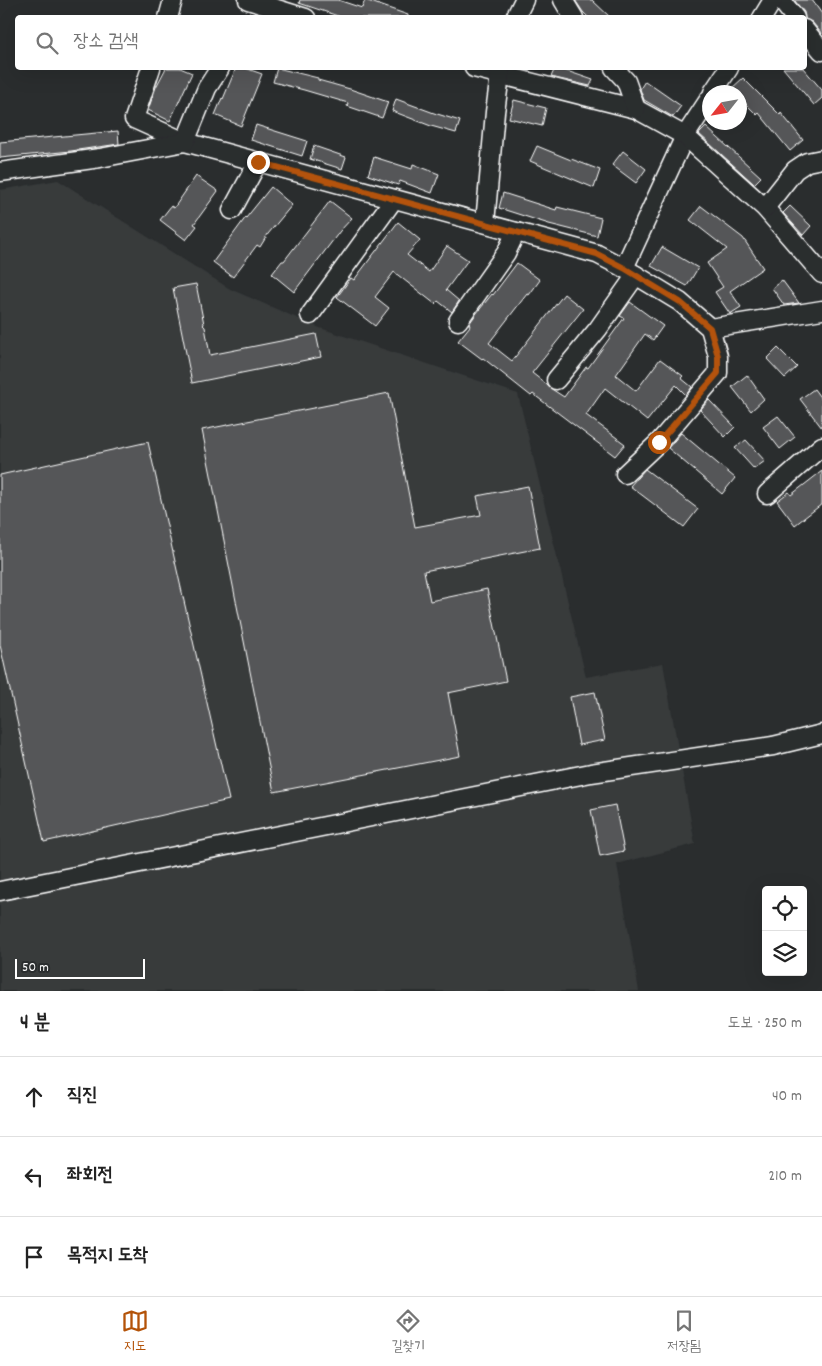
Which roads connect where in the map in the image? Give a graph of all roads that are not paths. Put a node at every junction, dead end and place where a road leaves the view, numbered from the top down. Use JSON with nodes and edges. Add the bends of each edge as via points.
{"nodes":[{"id":1,"x":173,"y":0,"type":"edge"},
{"id":2,"x":248,"y":0,"type":"edge"},
{"id":3,"x":524,"y":0,"type":"edge"},
{"id":4,"x":563,"y":0,"type":"edge"},
{"id":5,"x":773,"y":0,"type":"edge"},
{"id":6,"x":781,"y":0,"type":"edge"},
{"id":7,"x":276,"y":4,"type":"edge"},
{"id":8,"x":169,"y":15,"type":"edge"},
{"id":9,"x":300,"y":15,"type":"edge"},
{"id":10,"x":516,"y":15,"type":"edge"},
{"id":11,"x":572,"y":15,"type":"edge"},
{"id":12,"x":764,"y":15,"type":"edge"},
{"id":13,"x":793,"y":15,"type":"edge"},
{"id":14,"x":807,"y":33,"type":"edge"},
{"id":15,"x":822,"y":51,"type":"edge"},
{"id":16,"x":150,"y":70,"type":"edge"},
{"id":17,"x":219,"y":70,"type":"edge"},
{"id":18,"x":616,"y":70,"type":"edge"},
{"id":19,"x":728,"y":70,"type":"edge"},
{"id":20,"x":501,"y":71,"type":"edge"},
{"id":21,"x":718,"y":85,"type":"edge"},
{"id":22,"x":636,"y":109,"type":"junction"},
{"id":23,"x":702,"y":110,"type":"edge"},
{"id":24,"x":685,"y":136,"type":"junction"},
{"id":25,"x":185,"y":142,"type":"junction"},
{"id":26,"x":822,"y":159,"type":"edge"},
{"id":27,"x":258,"y":162,"type":"junction"},
{"id":28,"x":0,"y":172,"type":"edge"},
{"id":29,"x":394,"y":199,"type":"junction"},
{"id":30,"x":764,"y":208,"type":"junction"},
{"id":31,"x":232,"y":210,"type":"dead end"},
{"id":32,"x":485,"y":223,"type":"junction"},
{"id":33,"x":516,"y":232,"type":"junction"},
{"id":34,"x":630,"y":272,"type":"junction"},
{"id":35,"x":822,"y":274,"type":"edge"},
{"id":36,"x":822,"y":310,"type":"edge"},
{"id":37,"x":310,"y":314,"type":"dead end"},
{"id":38,"x":458,"y":321,"type":"dead end"},
{"id":39,"x":710,"y":328,"type":"junction"},
{"id":40,"x":556,"y":380,"type":"dead end"},
{"id":41,"x":822,"y":446,"type":"edge"},
{"id":42,"x":625,"y":474,"type":"dead end"},
{"id":43,"x":768,"y":494,"type":"dead end"},
{"id":44,"x":822,"y":734,"type":"edge"},
{"id":45,"x":0,"y":891,"type":"edge"}],
"edges":[{"from":1,"to":8,"type":"street"},
{"from":2,"to":7,"type":"street"},
{"from":3,"to":10,"type":"street"},
{"from":4,"to":11,"type":"street"},
{"from":5,"to":12,"type":"street"},
{"from":6,"to":13,"type":"street"},
{"from":7,"to":9,"type":"street"},
{"from":14,"to":15,"type":"street"},
{"from":16,"to":25,"type":"street","via":[[134,120]]},
{"from":17,"to":25,"type":"street","via":[[206,88]]},
{"from":18,"to":22,"type":"street","via":[[626,81]]},
{"from":19,"to":21,"type":"street"},
{"from":20,"to":22,"type":"street"},
{"from":20,"to":32,"type":"street"},
{"from":22,"to":24,"type":"street"},
{"from":23,"to":24,"type":"street"},
{"from":24,"to":30,"type":"street"},
{"from":24,"to":34,"type":"street"},
{"from":25,"to":27,"type":"street"},
{"from":25,"to":28,"type":"street"},
{"from":26,"to":30,"type":"street","via":[[806,162],[795,170]]},
{"from":27,"to":29,"type":"street"},
{"from":27,"to":31,"type":"street"},
{"from":29,"to":32,"type":"street"},
{"from":29,"to":37,"type":"street"},
{"from":30,"to":35,"type":"street"},
{"from":32,"to":33,"type":"street"},
{"from":33,"to":34,"type":"street","via":[[597,254]]},
{"from":33,"to":38,"type":"street","via":[[506,253]]},
{"from":34,"to":39,"type":"street","via":[[680,302]]},
{"from":34,"to":40,"type":"street","via":[[598,329]]},
{"from":36,"to":39,"type":"street"},
{"from":39,"to":42,"type":"street","via":[[718,356],[718,373],[659,442]]},
{"from":41,"to":43,"type":"street"},
{"from":44,"to":45,"type":"street","via":[[773,746],[591,774]]}]}
